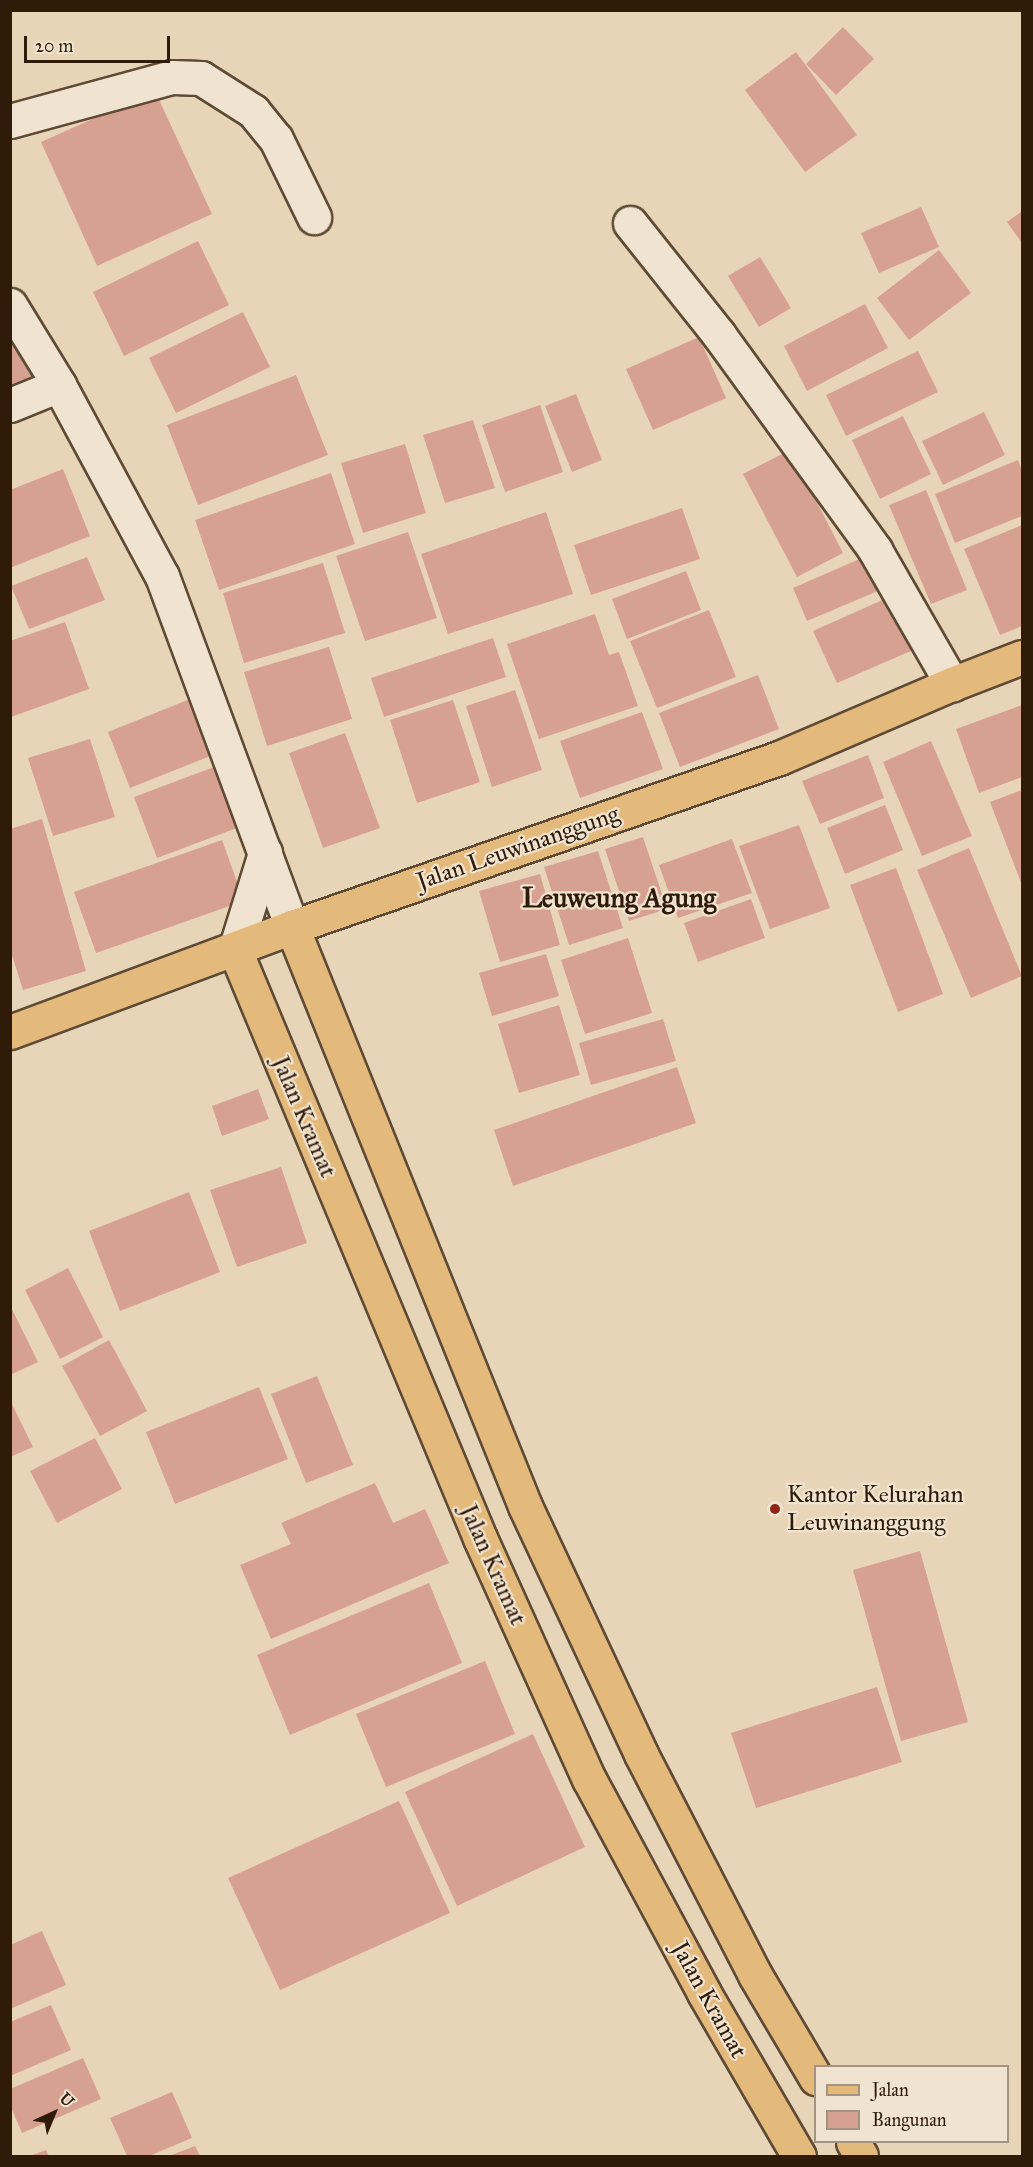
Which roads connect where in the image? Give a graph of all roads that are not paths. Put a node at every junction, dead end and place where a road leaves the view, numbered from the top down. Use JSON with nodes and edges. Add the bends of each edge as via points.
{"nodes":[{"id":1,"x":10,"y":121,"type":"edge"},
{"id":2,"x":314,"y":217,"type":"dead end"},
{"id":3,"x":630,"y":223,"type":"dead end"},
{"id":4,"x":10,"y":305,"type":"edge"},
{"id":5,"x":59,"y":385,"type":"junction"},
{"id":6,"x":10,"y":405,"type":"edge"},
{"id":7,"x":1023,"y":657,"type":"edge"},
{"id":8,"x":952,"y":684,"type":"junction"},
{"id":9,"x":265,"y":853,"type":"junction"},
{"id":10,"x":292,"y":927,"type":"junction"},
{"id":11,"x":235,"y":950,"type":"junction"},
{"id":12,"x":10,"y":1032,"type":"edge"},
{"id":13,"x":814,"y":2075,"type":"edge"},
{"id":14,"x":854,"y":2143,"type":"edge"},
{"id":15,"x":799,"y":2157,"type":"edge"},
{"id":16,"x":861,"y":2157,"type":"edge"}],
"edges":[{"from":1,"to":2,"type":"street","via":[[172,77],[201,78],[253,111],[276,139]]},
{"from":3,"to":8,"type":"street","via":[[719,335],[875,550]]},
{"from":4,"to":5,"type":"street"},
{"from":5,"to":6,"type":"street"},
{"from":5,"to":9,"type":"street","via":[[162,576]]},
{"from":7,"to":8,"type":"main road","name":"Jalan Leuwinanggung"},
{"from":8,"to":10,"type":"main road","name":"Jalan Leuwinanggung","via":[[779,758]]},
{"from":9,"to":10,"type":"street"},
{"from":9,"to":11,"type":"street"},
{"from":10,"to":11,"type":"main road","name":"Jalan Leuwinanggung"},
{"from":10,"to":13,"type":"main road","via":[[525,1506],[641,1754],[755,1976]]},
{"from":11,"to":12,"type":"main road","name":"Jalan Leuwinanggung"},
{"from":11,"to":15,"type":"main road","name":"Jalan Kramat","via":[[480,1538],[589,1779],[704,1993]]},
{"from":14,"to":16,"type":"main road"}]}
